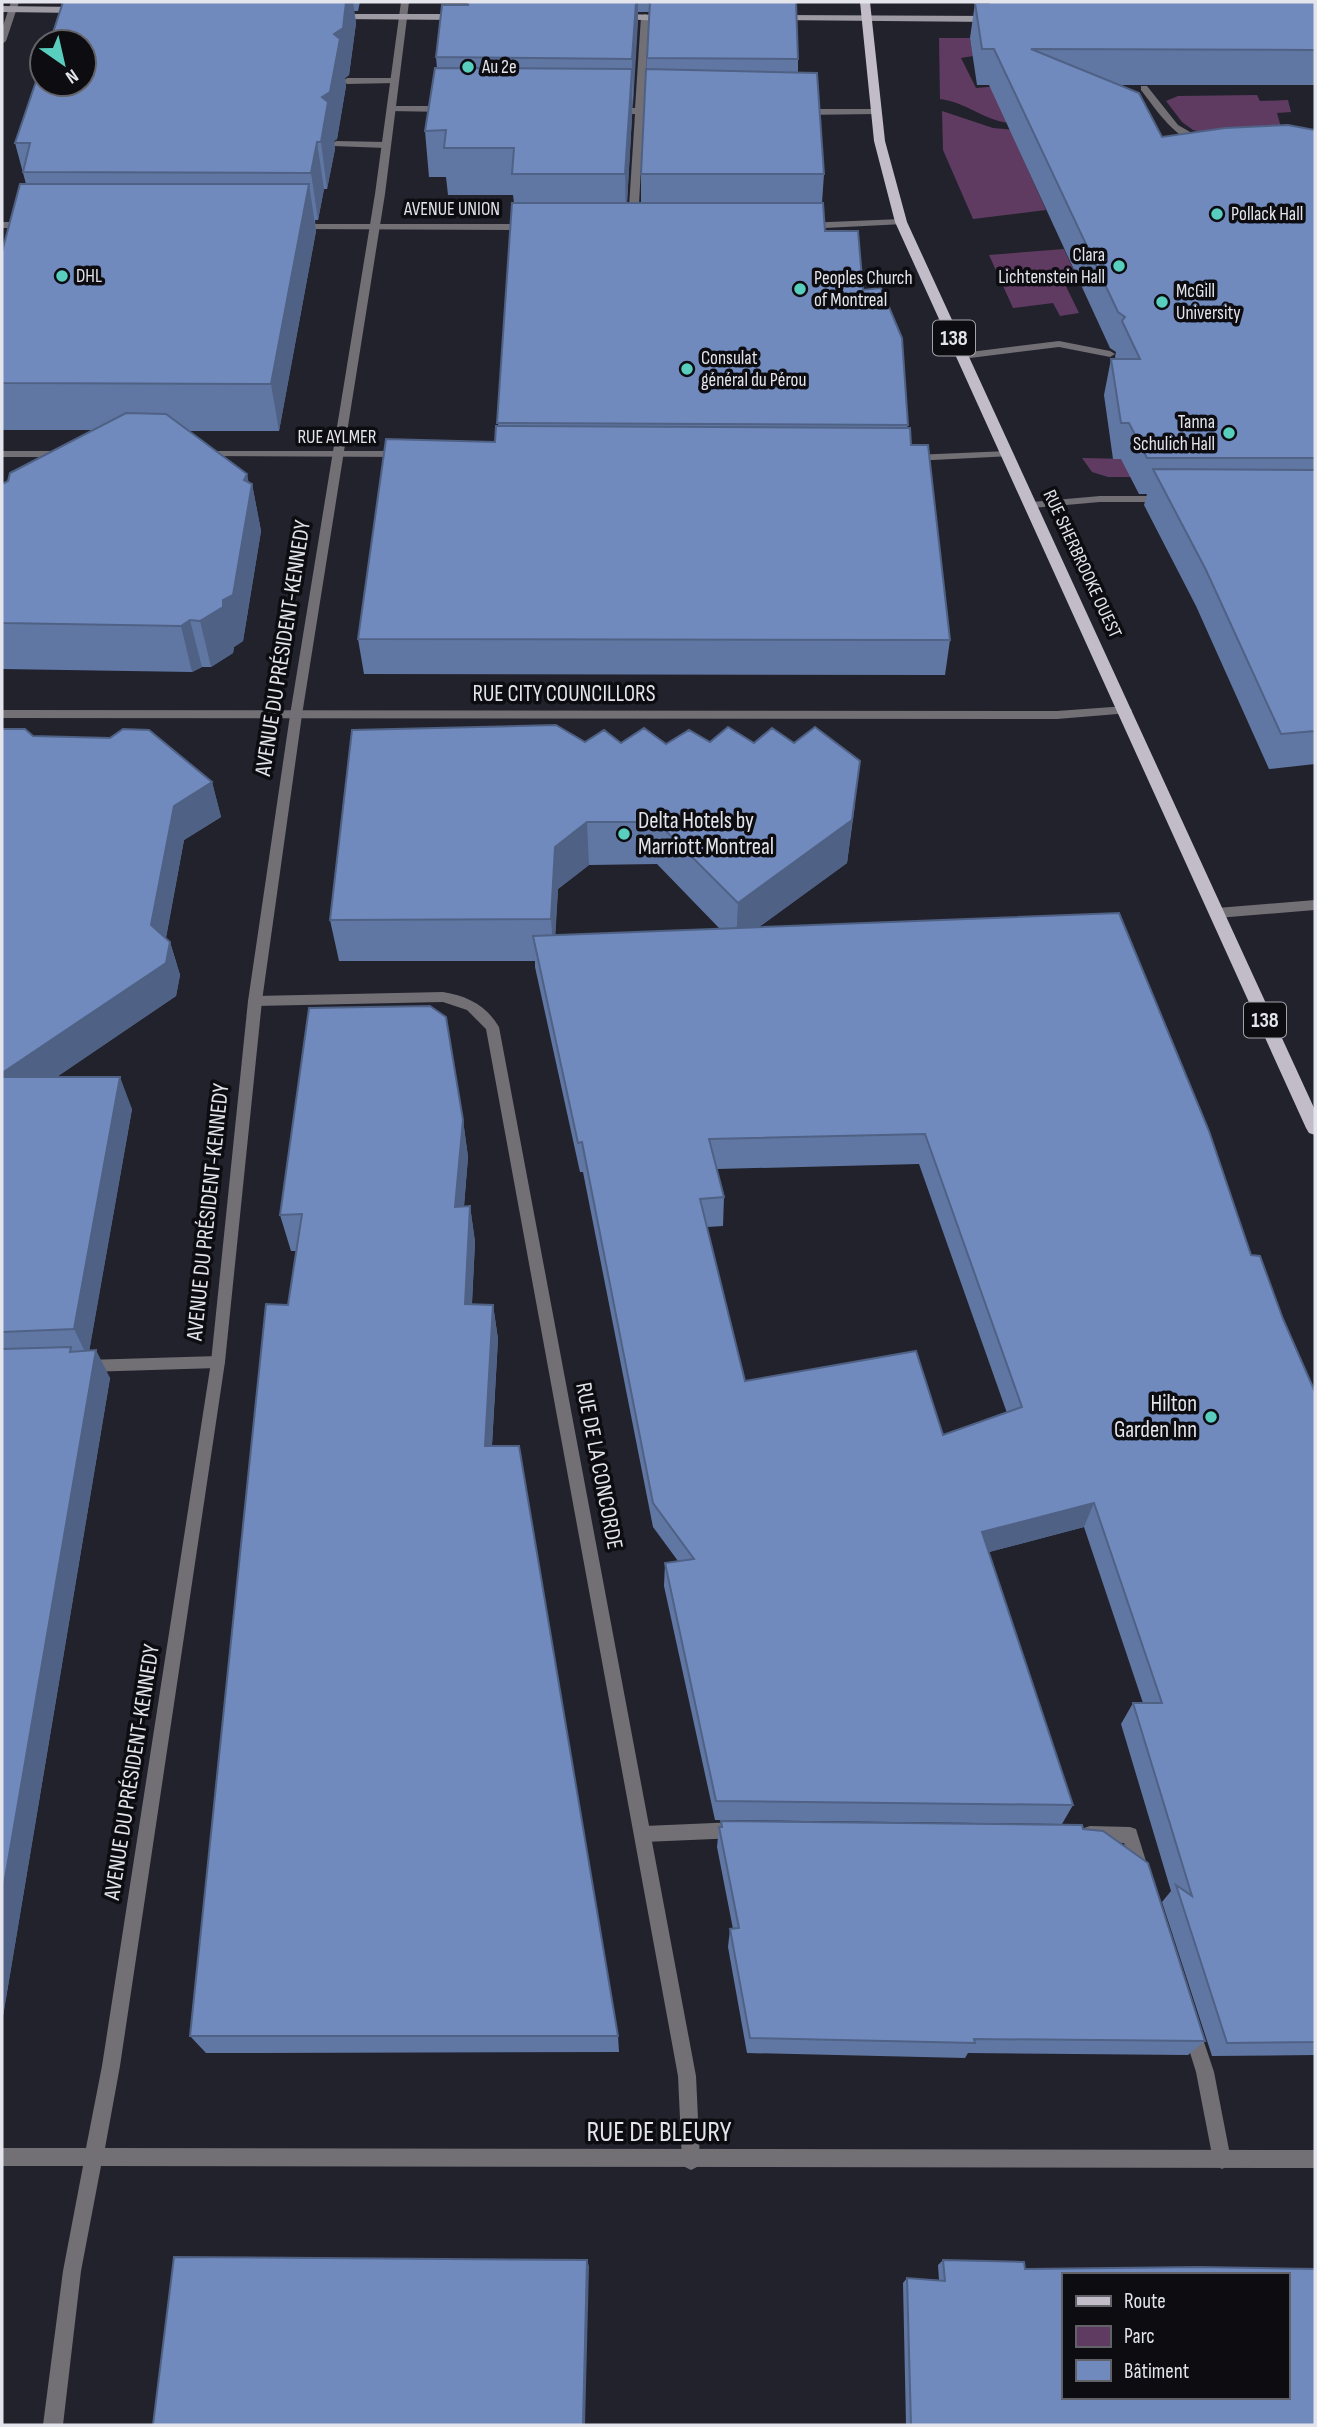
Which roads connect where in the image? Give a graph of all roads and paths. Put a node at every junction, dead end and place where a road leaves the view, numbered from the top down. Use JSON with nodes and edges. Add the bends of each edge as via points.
{"nodes":[{"id":1,"x":405,"y":2,"type":"edge"},
{"id":2,"x":865,"y":2,"type":"edge"},
{"id":3,"x":13,"y":5,"type":"edge"},
{"id":4,"x":2,"y":9,"type":"edge"},
{"id":5,"x":83,"y":10,"type":"edge"},
{"id":6,"x":324,"y":17,"type":"edge"},
{"id":7,"x":402,"y":17,"type":"junction"},
{"id":8,"x":471,"y":17,"type":"edge"},
{"id":9,"x":605,"y":17,"type":"edge"},
{"id":10,"x":645,"y":18,"type":"junction"},
{"id":11,"x":671,"y":18,"type":"edge"},
{"id":12,"x":762,"y":18,"type":"edge"},
{"id":13,"x":866,"y":19,"type":"junction"},
{"id":14,"x":1004,"y":19,"type":"edge"},
{"id":15,"x":2,"y":41,"type":"edge"},
{"id":16,"x":348,"y":81,"type":"edge"},
{"id":17,"x":394,"y":81,"type":"junction"},
{"id":18,"x":1144,"y":89,"type":"edge"},
{"id":19,"x":391,"y":109,"type":"junction"},
{"id":20,"x":458,"y":109,"type":"edge"},
{"id":21,"x":598,"y":110,"type":"edge"},
{"id":22,"x":639,"y":111,"type":"junction"},
{"id":23,"x":678,"y":111,"type":"edge"},
{"id":24,"x":795,"y":112,"type":"edge"},
{"id":25,"x":874,"y":112,"type":"junction"},
{"id":26,"x":336,"y":144,"type":"edge"},
{"id":27,"x":1212,"y":144,"type":"edge"},
{"id":28,"x":386,"y":145,"type":"junction"},
{"id":29,"x":901,"y":222,"type":"junction"},
{"id":30,"x":2,"y":225,"type":"edge"},
{"id":31,"x":37,"y":225,"type":"edge"},
{"id":32,"x":286,"y":226,"type":"edge"},
{"id":33,"x":374,"y":226,"type":"junction"},
{"id":34,"x":794,"y":226,"type":"edge"},
{"id":35,"x":540,"y":227,"type":"edge"},
{"id":36,"x":620,"y":227,"type":"edge"},
{"id":37,"x":633,"y":227,"type":"junction"},
{"id":38,"x":646,"y":227,"type":"edge"},
{"id":39,"x":1111,"y":354,"type":"edge"},
{"id":40,"x":962,"y":356,"type":"junction"},
{"id":41,"x":2,"y":454,"type":"edge"},
{"id":42,"x":70,"y":454,"type":"edge"},
{"id":43,"x":193,"y":454,"type":"edge"},
{"id":44,"x":339,"y":454,"type":"junction"},
{"id":45,"x":421,"y":454,"type":"edge"},
{"id":46,"x":1008,"y":454,"type":"junction"},
{"id":47,"x":901,"y":458,"type":"edge"},
{"id":48,"x":1181,"y":499,"type":"edge"},
{"id":49,"x":1032,"y":505,"type":"junction"},
{"id":50,"x":1126,"y":710,"type":"junction"},
{"id":51,"x":2,"y":713,"type":"edge"},
{"id":52,"x":296,"y":715,"type":"junction"},
{"id":53,"x":1315,"y":905,"type":"edge"},
{"id":54,"x":1217,"y":912,"type":"junction"},
{"id":55,"x":255,"y":1001,"type":"junction"},
{"id":56,"x":1315,"y":1128,"type":"edge"},
{"id":57,"x":218,"y":1362,"type":"junction"},
{"id":58,"x":70,"y":1367,"type":"edge"},
{"id":59,"x":748,"y":1830,"type":"edge"},
{"id":60,"x":644,"y":1834,"type":"junction"},
{"id":61,"x":1075,"y":1834,"type":"edge"},
{"id":62,"x":1146,"y":1887,"type":"edge"},
{"id":63,"x":1188,"y":2019,"type":"edge"},
{"id":64,"x":93,"y":2155,"type":"junction"},
{"id":65,"x":2,"y":2157,"type":"edge"},
{"id":66,"x":1315,"y":2159,"type":"edge"},
{"id":67,"x":1222,"y":2160,"type":"junction"},
{"id":68,"x":691,"y":2161,"type":"junction"},
{"id":69,"x":53,"y":2425,"type":"edge"}],
"edges":[{"from":1,"to":7,"type":"street","name":"AVENUE DU PRÉSIDENT-KENNEDY"},
{"from":2,"to":13,"type":"main road","name":"RUE SHERBROOKE OUEST","number":"138"},
{"from":3,"to":4,"type":"main road"},
{"from":3,"to":5,"type":"main road"},
{"from":3,"to":15,"type":"street"},
{"from":6,"to":7,"type":"main road"},
{"from":7,"to":8,"type":"main road"},
{"from":7,"to":17,"type":"street","name":"AVENUE DU PRÉSIDENT-KENNEDY"},
{"from":9,"to":10,"type":"main road"},
{"from":10,"to":11,"type":"main road"},
{"from":10,"to":22,"type":"street"},
{"from":12,"to":13,"type":"main road"},
{"from":13,"to":14,"type":"main road"},
{"from":13,"to":25,"type":"main road","name":"RUE SHERBROOKE OUEST","number":"138"},
{"from":16,"to":17,"type":"street"},
{"from":17,"to":19,"type":"street","name":"AVENUE DU PRÉSIDENT-KENNEDY"},
{"from":18,"to":27,"type":"street","via":[[1175,127]]},
{"from":19,"to":20,"type":"street"},
{"from":19,"to":28,"type":"street","name":"AVENUE DU PRÉSIDENT-KENNEDY"},
{"from":21,"to":22,"type":"street"},
{"from":22,"to":23,"type":"street"},
{"from":22,"to":37,"type":"street"},
{"from":24,"to":25,"type":"street"},
{"from":25,"to":29,"type":"main road","name":"RUE SHERBROOKE OUEST","number":"138","via":[[885,174]]},
{"from":26,"to":28,"type":"street"},
{"from":28,"to":33,"type":"street","name":"AVENUE DU PRÉSIDENT-KENNEDY"},
{"from":29,"to":34,"type":"street"},
{"from":29,"to":40,"type":"main road","name":"RUE SHERBROOKE OUEST","number":"138"},
{"from":30,"to":31,"type":"street"},
{"from":32,"to":33,"type":"street","name":"AVENUE UNION"},
{"from":33,"to":35,"type":"street","name":"AVENUE UNION"},
{"from":33,"to":44,"type":"street","name":"AVENUE DU PRÉSIDENT-KENNEDY"},
{"from":36,"to":37,"type":"street"},
{"from":37,"to":38,"type":"street"},
{"from":39,"to":40,"type":"street","via":[[1059,344]]},
{"from":40,"to":46,"type":"main road","name":"RUE SHERBROOKE OUEST","number":"138"},
{"from":41,"to":42,"type":"street"},
{"from":43,"to":44,"type":"street","name":"RUE AYLMER"},
{"from":44,"to":45,"type":"street","name":"RUE AYLMER"},
{"from":44,"to":52,"type":"street","name":"AVENUE DU PRÉSIDENT-KENNEDY"},
{"from":46,"to":47,"type":"street"},
{"from":46,"to":49,"type":"main road","name":"RUE SHERBROOKE OUEST","number":"138"},
{"from":48,"to":49,"type":"street"},
{"from":49,"to":50,"type":"main road","name":"RUE SHERBROOKE OUEST","number":"138"},
{"from":50,"to":52,"type":"street","name":"RUE CITY COUNCILLORS","via":[[1057,715]]},
{"from":50,"to":54,"type":"main road","name":"RUE SHERBROOKE OUEST","number":"138"},
{"from":51,"to":52,"type":"street","name":"RUE CITY COUNCILLORS"},
{"from":52,"to":55,"type":"street","name":"AVENUE DU PRÉSIDENT-KENNEDY"},
{"from":53,"to":54,"type":"street"},
{"from":54,"to":56,"type":"main road","name":"RUE SHERBROOKE OUEST","number":"138"},
{"from":55,"to":57,"type":"street","name":"AVENUE DU PRÉSIDENT-KENNEDY"},
{"from":55,"to":60,"type":"street","name":"RUE DE LA CONCORDE","via":[[443,997],[465,1000],[492,1027]]},
{"from":57,"to":58,"type":"street"},
{"from":57,"to":64,"type":"street","name":"AVENUE DU PRÉSIDENT-KENNEDY","via":[[142,1873]]},
{"from":59,"to":60,"type":"street"},
{"from":60,"to":68,"type":"street","name":"RUE DE LA CONCORDE","via":[[687,2076]]},
{"from":61,"to":62,"type":"street","via":[[1130,1835]]},
{"from":63,"to":67,"type":"street","via":[[1205,2072]]},
{"from":64,"to":65,"type":"street","name":"RUE DE BLEURY"},
{"from":64,"to":68,"type":"street","name":"RUE DE BLEURY"},
{"from":64,"to":69,"type":"street","name":"AVENUE DU PRÉSIDENT-KENNEDY","via":[[72,2271]]},
{"from":66,"to":67,"type":"street","name":"RUE DE BLEURY"},
{"from":67,"to":68,"type":"street","name":"RUE DE BLEURY"}]}
